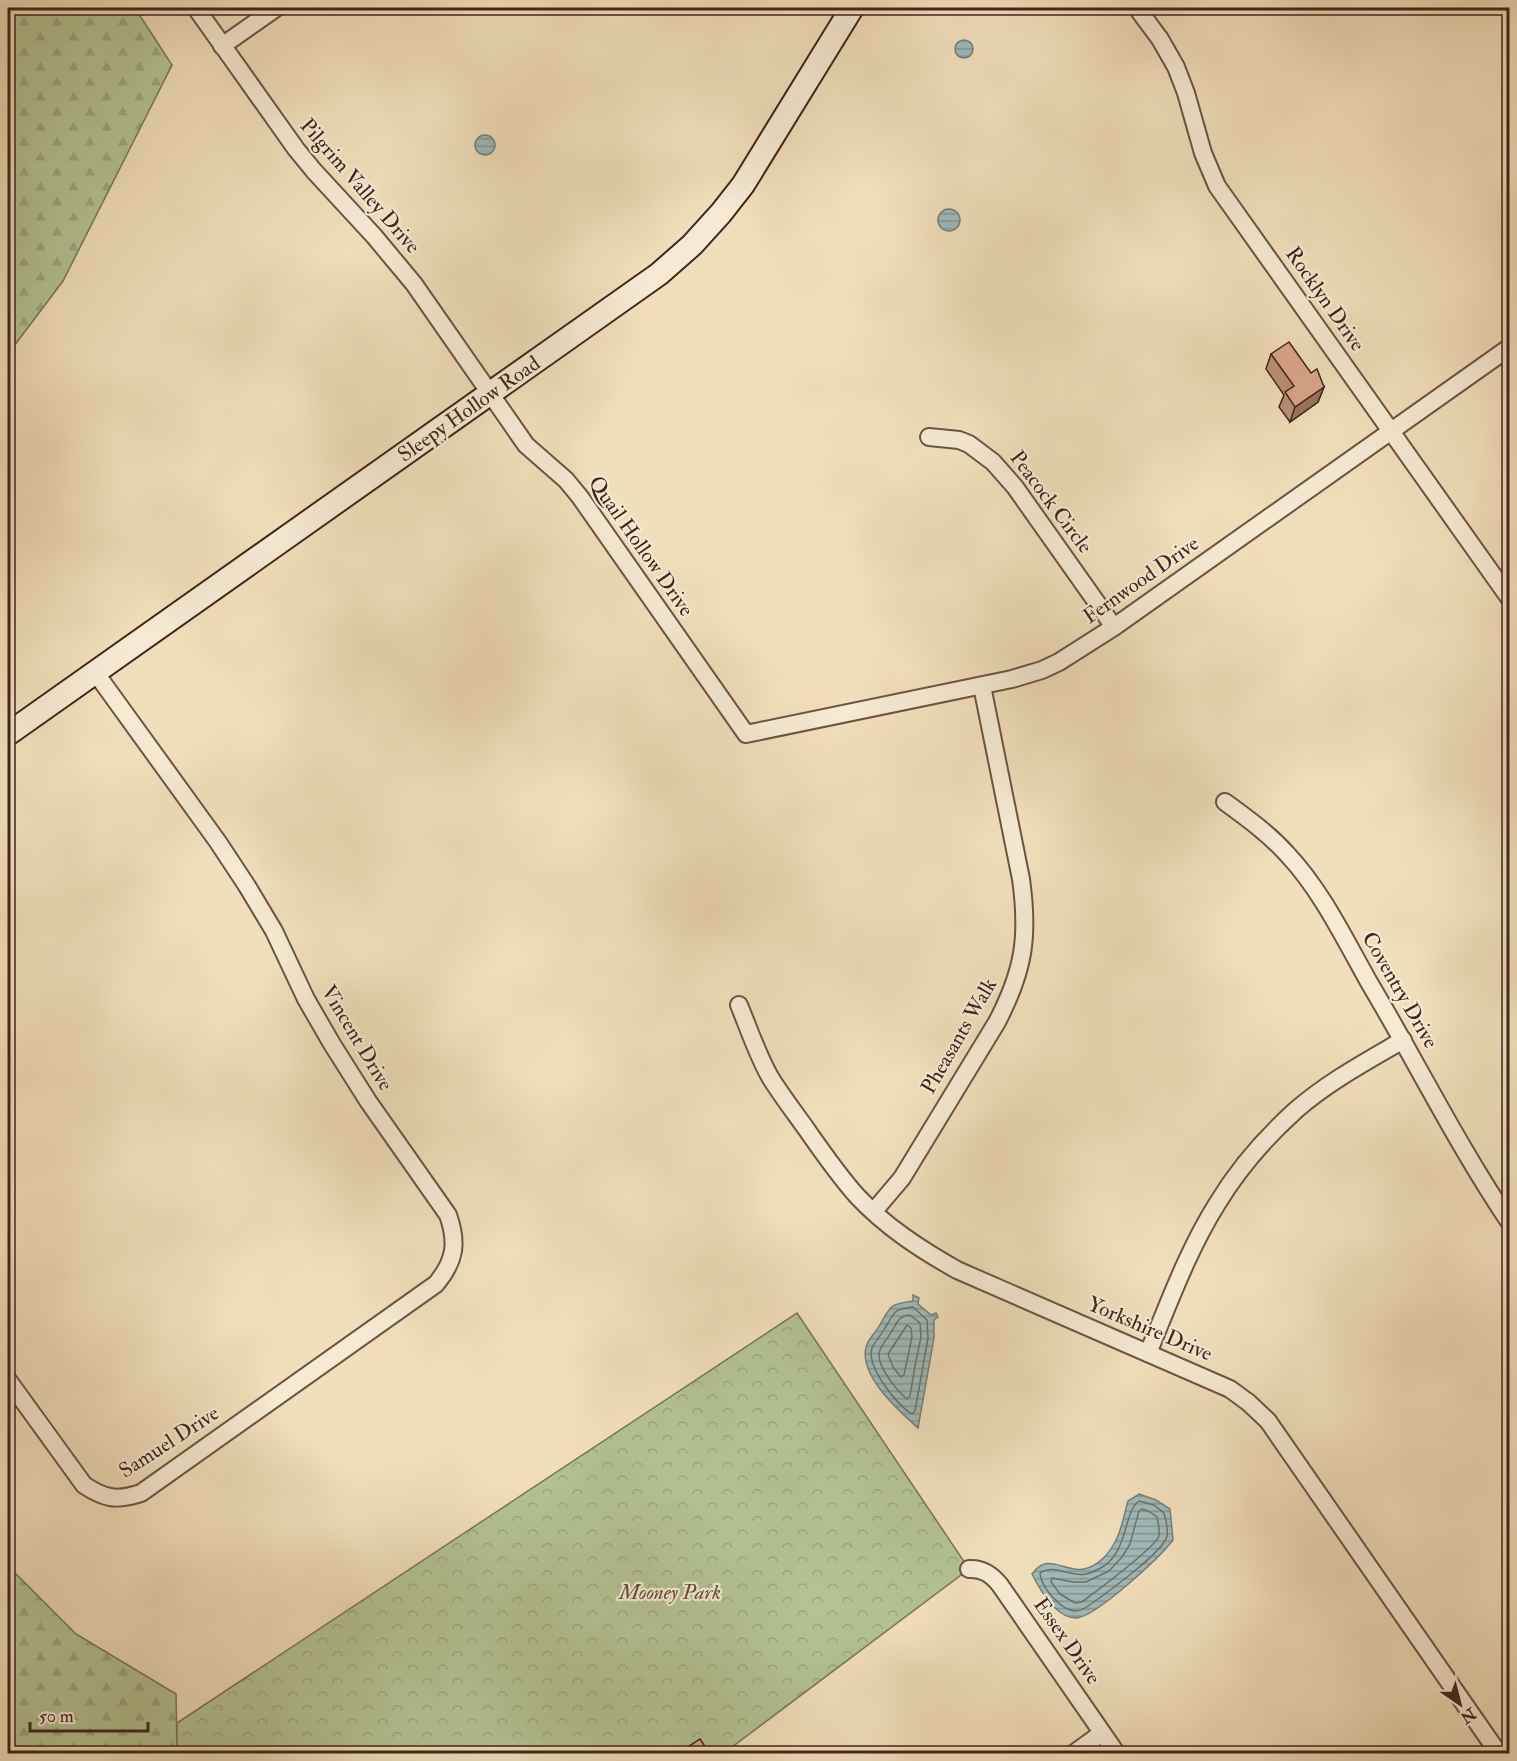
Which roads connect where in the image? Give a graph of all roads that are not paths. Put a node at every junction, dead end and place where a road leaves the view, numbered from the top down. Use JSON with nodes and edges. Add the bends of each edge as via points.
{"nodes":[{"id":1,"x":196,"y":8,"type":"edge"},
{"id":2,"x":276,"y":8,"type":"edge"},
{"id":3,"x":852,"y":8,"type":"edge"},
{"id":4,"x":1137,"y":8,"type":"edge"},
{"id":5,"x":222,"y":45,"type":"junction"},
{"id":6,"x":1509,"y":347,"type":"edge"},
{"id":7,"x":490,"y":393,"type":"junction"},
{"id":8,"x":1391,"y":432,"type":"junction"},
{"id":9,"x":929,"y":437,"type":"dead end"},
{"id":10,"x":1509,"y":599,"type":"edge"},
{"id":11,"x":1114,"y":627,"type":"junction"},
{"id":12,"x":95,"y":672,"type":"junction"},
{"id":13,"x":982,"y":686,"type":"junction"},
{"id":14,"x":8,"y":734,"type":"edge"},
{"id":15,"x":746,"y":734,"type":"joint"},
{"id":16,"x":1225,"y":802,"type":"dead end"},
{"id":17,"x":740,"y":1005,"type":"dead end"},
{"id":18,"x":1403,"y":1040,"type":"junction"},
{"id":19,"x":874,"y":1211,"type":"junction"},
{"id":20,"x":1509,"y":1223,"type":"edge"},
{"id":21,"x":1148,"y":1353,"type":"junction"},
{"id":22,"x":8,"y":1380,"type":"edge"},
{"id":23,"x":292,"y":1386,"type":"joint"},
{"id":24,"x":969,"y":1569,"type":"dead end"},
{"id":25,"x":1102,"y":1733,"type":"junction"},
{"id":26,"x":1073,"y":1754,"type":"edge"},
{"id":27,"x":1117,"y":1754,"type":"edge"},
{"id":28,"x":1499,"y":1754,"type":"edge"}],
"edges":[{"from":1,"to":5,"type":"street","name":"Pilgrim Valley Drive"},
{"from":2,"to":5,"type":"street"},
{"from":3,"to":7,"type":"street","name":"Sleepy Hollow Road","via":[[743,185],[692,245],[659,274]]},
{"from":4,"to":8,"type":"street","name":"Rocklyn Drive","via":[[1176,67],[1217,186]]},
{"from":5,"to":7,"type":"street","name":"Pilgrim Valley Drive","via":[[308,164],[414,284]]},
{"from":6,"to":8,"type":"street","name":"Fernwood Drive"},
{"from":7,"to":12,"type":"street","name":"Sleepy Hollow Road"},
{"from":7,"to":15,"type":"street","name":"Quail Hollow Drive","via":[[526,445],[580,497]]},
{"from":8,"to":10,"type":"street","name":"Rocklyn Drive"},
{"from":8,"to":11,"type":"street","name":"Fernwood Drive"},
{"from":9,"to":11,"type":"street","name":"Peacock Circle","via":[[959,440],[993,462]]},
{"from":11,"to":13,"type":"street","name":"Fernwood Drive","via":[[1042,670]]},
{"from":12,"to":14,"type":"street","name":"Sleepy Hollow Road"},
{"from":12,"to":23,"type":"street","name":"Vincent Drive","via":[[248,885],[332,1044],[448,1215],[453,1229],[452,1257],[436,1284]]},
{"from":13,"to":15,"type":"street","name":"Fernwood Drive"},
{"from":13,"to":19,"type":"street","name":"Pheasants Walk","via":[[1023,896],[1022,958],[997,1022],[902,1178]]},
{"from":16,"to":18,"type":"street","name":"Coventry Drive","via":[[1272,839],[1304,874]]},
{"from":17,"to":19,"type":"street","name":"Yorkshire Drive","via":[[771,1078],[831,1163]]},
{"from":18,"to":20,"type":"street","name":"Coventry Drive"},
{"from":18,"to":21,"type":"street","via":[[1297,1109],[1240,1169],[1197,1240]]},
{"from":19,"to":21,"type":"street","name":"Yorkshire Drive","via":[[922,1251],[957,1270]]},
{"from":21,"to":28,"type":"street","name":"Yorkshire Drive","via":[[1230,1389],[1268,1421]]},
{"from":22,"to":23,"type":"street","name":"Samuel Drive","via":[[84,1485],[112,1498],[141,1493]]},
{"from":24,"to":25,"type":"street","name":"Essex Drive","via":[[987,1572],[1000,1585]]},
{"from":25,"to":26,"type":"street"},
{"from":25,"to":27,"type":"street","name":"Essex Drive"}]}
